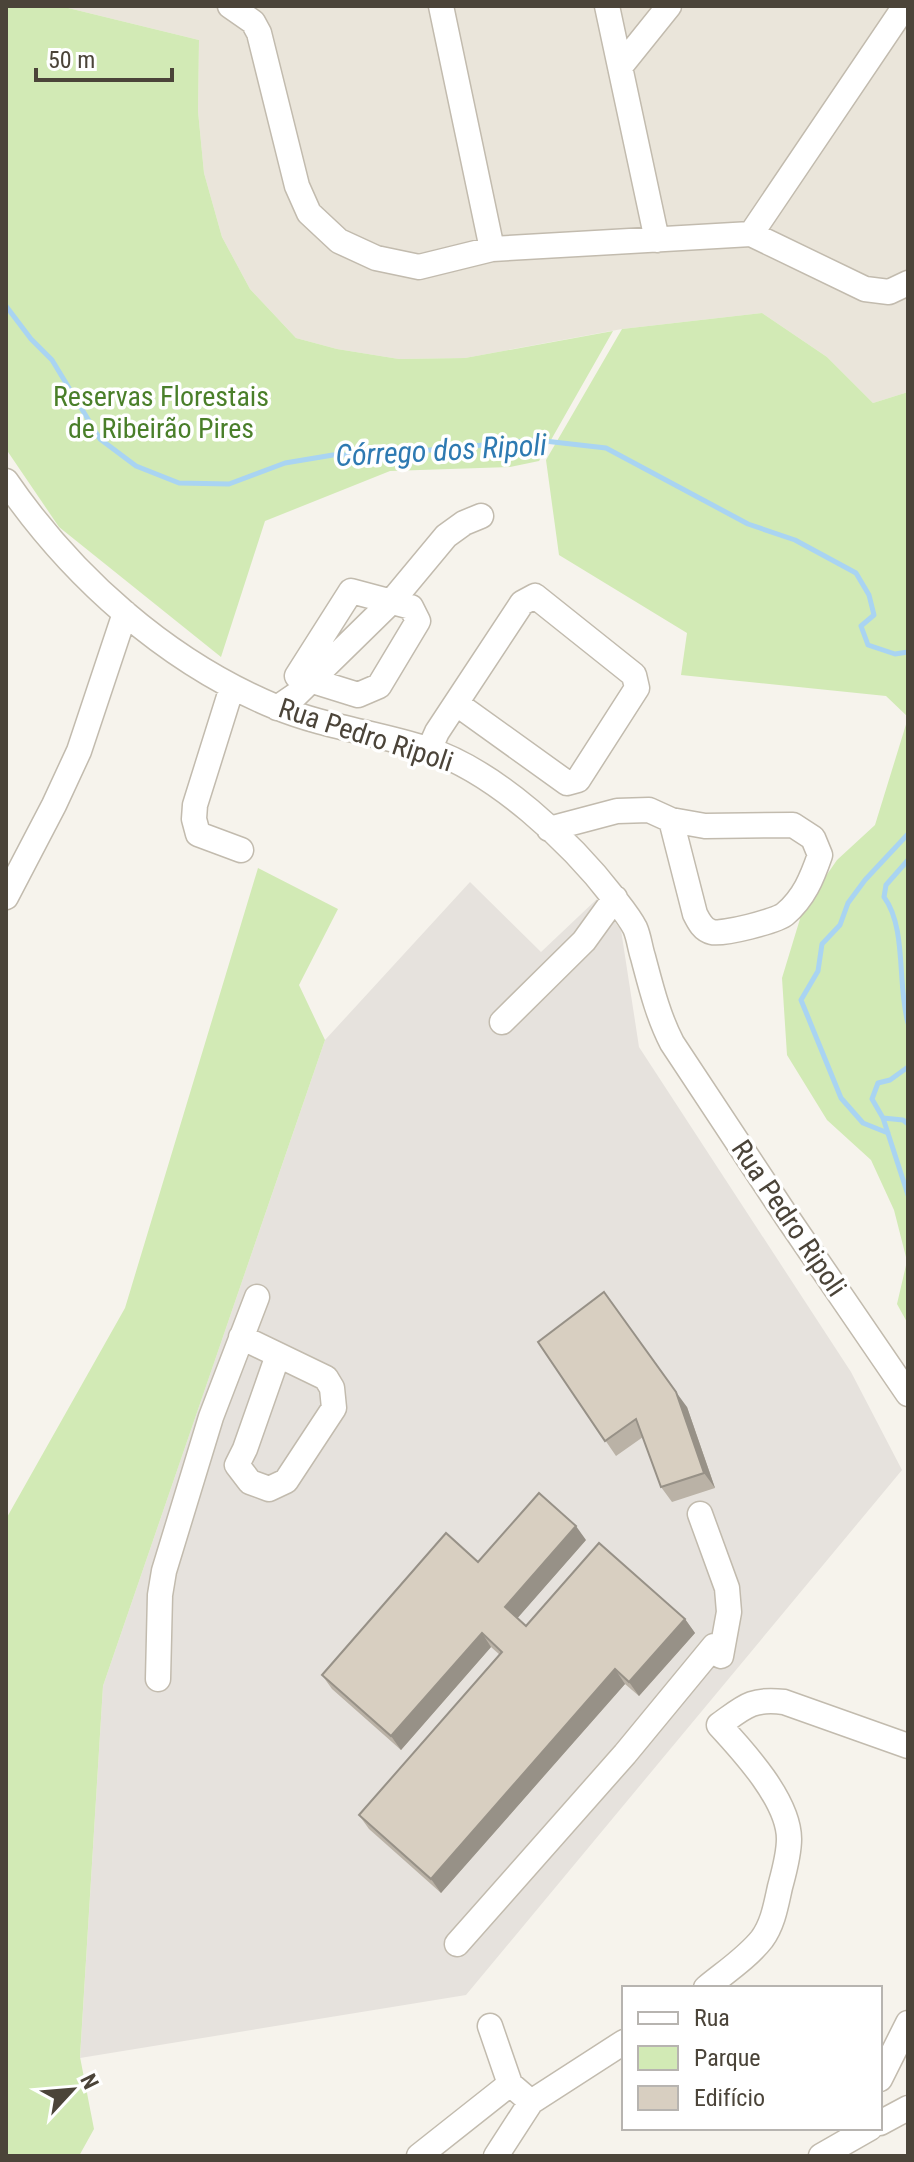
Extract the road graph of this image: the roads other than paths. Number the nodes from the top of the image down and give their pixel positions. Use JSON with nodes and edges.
{"nodes":[{"id":1,"x":230,"y":6,"type":"edge"},
{"id":2,"x":441,"y":6,"type":"edge"},
{"id":3,"x":607,"y":6,"type":"edge"},
{"id":4,"x":669,"y":6,"type":"edge"},
{"id":5,"x":905,"y":6,"type":"edge"},
{"id":6,"x":620,"y":67,"type":"junction"},
{"id":7,"x":751,"y":234,"type":"junction"},
{"id":8,"x":657,"y":240,"type":"junction"},
{"id":9,"x":492,"y":249,"type":"junction"},
{"id":10,"x":908,"y":283,"type":"edge"},
{"id":11,"x":6,"y":481,"type":"edge"},
{"id":12,"x":481,"y":516,"type":"dead end"},
{"id":13,"x":392,"y":601,"type":"junction"},
{"id":14,"x":125,"y":613,"type":"junction"},
{"id":15,"x":310,"y":681,"type":"junction"},
{"id":16,"x":232,"y":687,"type":"junction"},
{"id":17,"x":457,"y":704,"type":"junction"},
{"id":18,"x":277,"y":708,"type":"junction"},
{"id":19,"x":429,"y":750,"type":"junction"},
{"id":20,"x":671,"y":820,"type":"junction"},
{"id":21,"x":549,"y":829,"type":"junction"},
{"id":22,"x":241,"y":850,"type":"dead end"},
{"id":23,"x":6,"y":897,"type":"edge"},
{"id":24,"x":615,"y":898,"type":"junction"},
{"id":25,"x":502,"y":1022,"type":"dead end"},
{"id":26,"x":257,"y":1297,"type":"dead end"},
{"id":27,"x":241,"y":1337,"type":"junction"},
{"id":28,"x":278,"y":1355,"type":"junction"},
{"id":29,"x":908,"y":1394,"type":"edge"},
{"id":30,"x":700,"y":1514,"type":"dead end"},
{"id":31,"x":158,"y":1679,"type":"dead end"},
{"id":32,"x":908,"y":1746,"type":"edge"},
{"id":33,"x":457,"y":1944,"type":"dead end"},
{"id":34,"x":708,"y":1986,"type":"edge"},
{"id":35,"x":908,"y":2023,"type":"edge"},
{"id":36,"x":490,"y":2026,"type":"dead end"},
{"id":37,"x":622,"y":2043,"type":"edge"},
{"id":38,"x":882,"y":2075,"type":"edge"},
{"id":39,"x":510,"y":2084,"type":"junction"},
{"id":40,"x":531,"y":2102,"type":"junction"},
{"id":41,"x":908,"y":2108,"type":"edge"},
{"id":42,"x":882,"y":2122,"type":"edge"},
{"id":43,"x":859,"y":2131,"type":"edge"},
{"id":44,"x":419,"y":2156,"type":"edge"},
{"id":45,"x":496,"y":2156,"type":"edge"},
{"id":46,"x":821,"y":2156,"type":"edge"}],
"edges":[{"from":1,"to":9,"type":"street"},
{"from":2,"to":9,"type":"street"},
{"from":3,"to":6,"type":"street"},
{"from":4,"to":6,"type":"street"},
{"from":5,"to":7,"type":"street"},
{"from":6,"to":8,"type":"street"},
{"from":7,"to":8,"type":"street"},
{"from":7,"to":10,"type":"street"},
{"from":8,"to":9,"type":"street"},
{"from":11,"to":14,"type":"street","name":"Rua Pedro Ripoli"},
{"from":12,"to":13,"type":"street"},
{"from":13,"to":15,"type":"street"},
{"from":13,"to":15,"type":"street"},
{"from":13,"to":15,"type":"street"},
{"from":14,"to":16,"type":"street","name":"Rua Pedro Ripoli"},
{"from":14,"to":23,"type":"street"},
{"from":15,"to":18,"type":"street"},
{"from":16,"to":18,"type":"street","name":"Rua Pedro Ripoli"},
{"from":16,"to":22,"type":"street"},
{"from":17,"to":17,"type":"street"},
{"from":17,"to":19,"type":"street"},
{"from":18,"to":19,"type":"street","name":"Rua Pedro Ripoli"},
{"from":19,"to":21,"type":"street","name":"Rua Pedro Ripoli"},
{"from":20,"to":20,"type":"street"},
{"from":20,"to":21,"type":"street"},
{"from":21,"to":24,"type":"street","name":"Rua Pedro Ripoli"},
{"from":24,"to":25,"type":"street"},
{"from":24,"to":29,"type":"street","name":"Rua Pedro Ripoli"},
{"from":26,"to":27,"type":"street"},
{"from":27,"to":28,"type":"street"},
{"from":27,"to":31,"type":"street"},
{"from":28,"to":28,"type":"street"},
{"from":30,"to":33,"type":"street"},
{"from":32,"to":34,"type":"street"},
{"from":35,"to":38,"type":"street"},
{"from":36,"to":39,"type":"street"},
{"from":37,"to":40,"type":"street"},
{"from":39,"to":40,"type":"street"},
{"from":39,"to":44,"type":"street"},
{"from":40,"to":45,"type":"street"},
{"from":41,"to":42,"type":"street"},
{"from":43,"to":46,"type":"street"}]}
